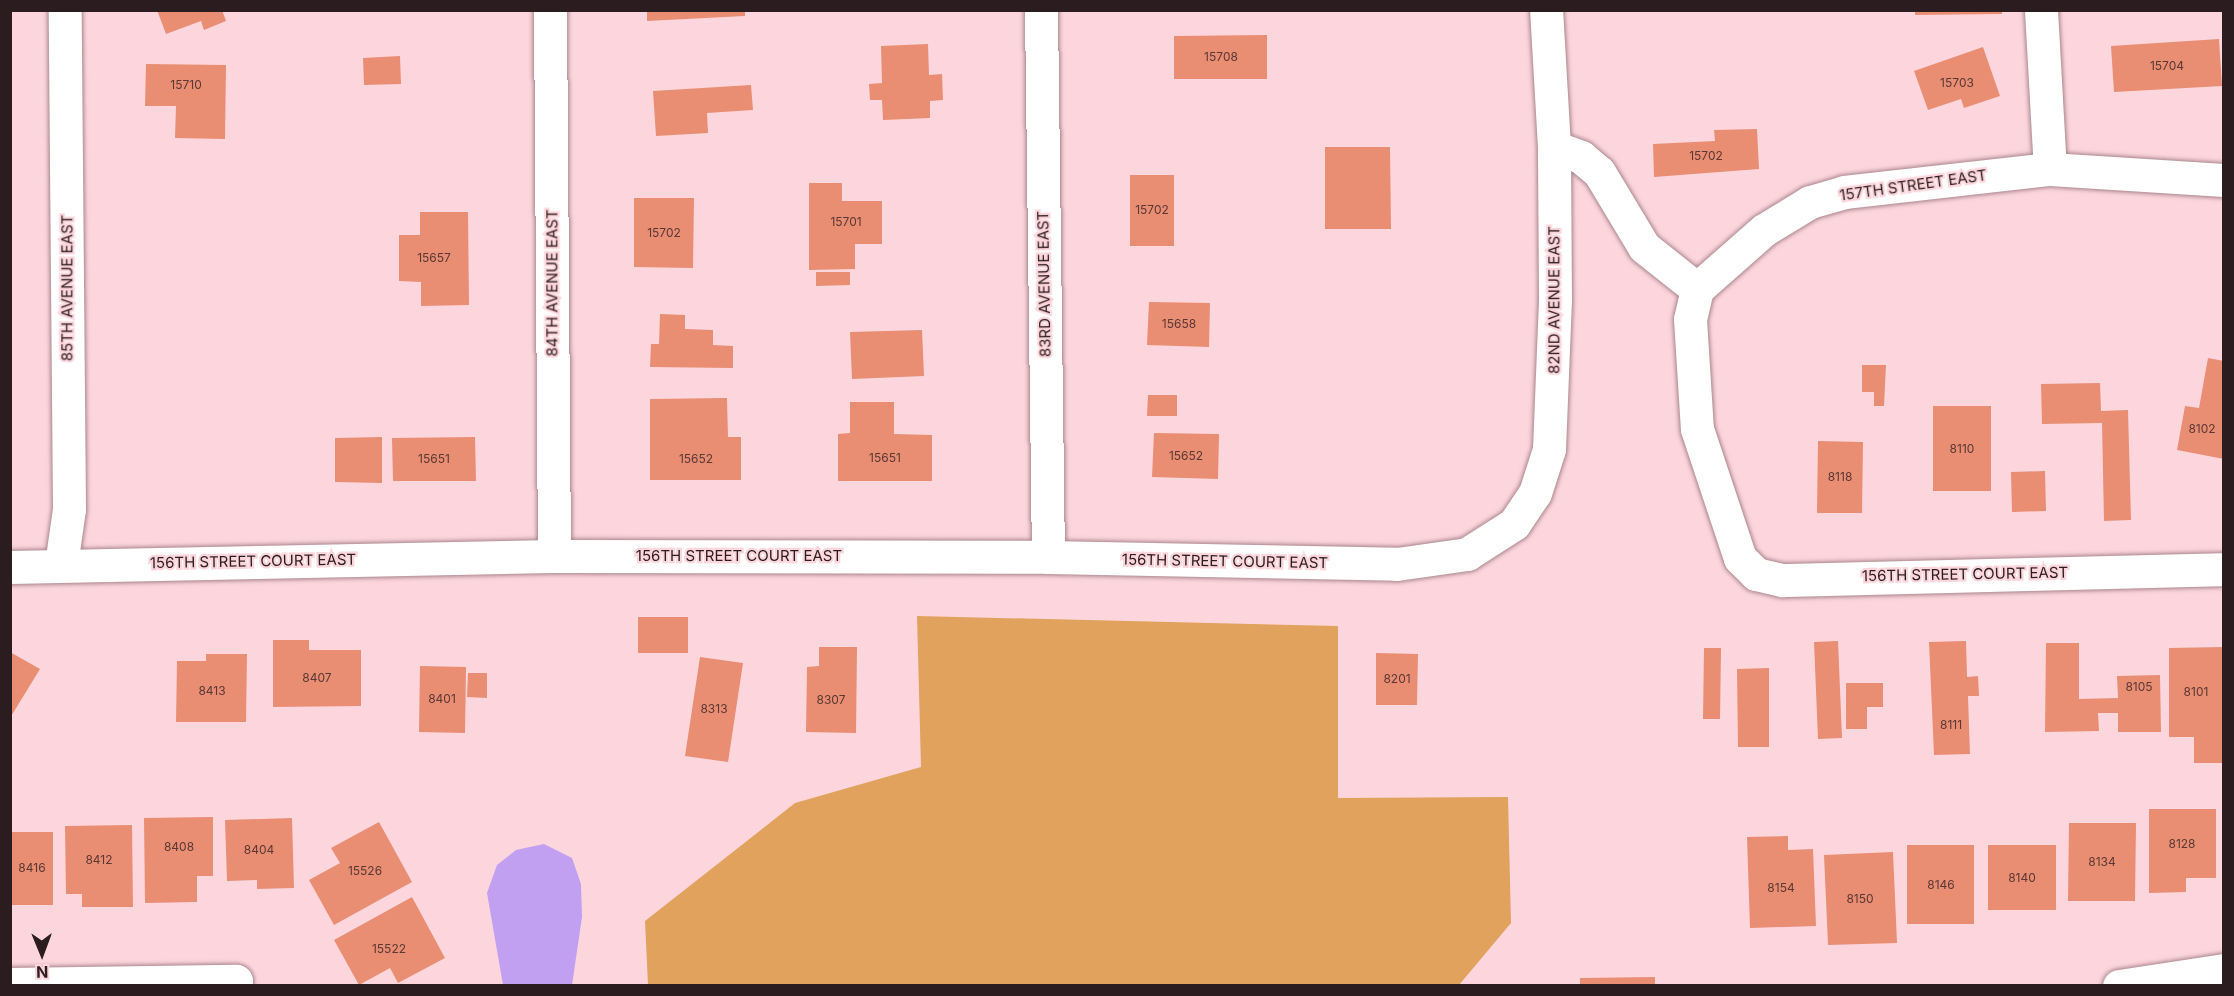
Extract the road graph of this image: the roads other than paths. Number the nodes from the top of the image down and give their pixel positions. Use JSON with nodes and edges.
{"nodes":[{"id":1,"x":65,"y":10,"type":"edge"},
{"id":2,"x":550,"y":10,"type":"edge"},
{"id":3,"x":1041,"y":10,"type":"edge"},
{"id":4,"x":1546,"y":10,"type":"edge"},
{"id":5,"x":2041,"y":10,"type":"edge"},
{"id":6,"x":1554,"y":147,"type":"junction"},
{"id":7,"x":2050,"y":169,"type":"junction"},
{"id":8,"x":2223,"y":180,"type":"edge"},
{"id":9,"x":1697,"y":289,"type":"junction"},
{"id":10,"x":1467,"y":554,"type":"joint"},
{"id":11,"x":554,"y":556,"type":"junction"},
{"id":12,"x":1048,"y":557,"type":"junction"},
{"id":13,"x":61,"y":565,"type":"junction"},
{"id":14,"x":10,"y":567,"type":"edge"},
{"id":15,"x":2223,"y":570,"type":"edge"},
{"id":16,"x":2223,"y":970,"type":"edge"},
{"id":17,"x":236,"y":983,"type":"edge"},
{"id":18,"x":10,"y":984,"type":"edge"},
{"id":19,"x":2119,"y":986,"type":"edge"}],
"edges":[{"from":1,"to":13,"type":"street","name":"85TH AVENUE EAST"},
{"from":2,"to":11,"type":"street","name":"84TH AVENUE EAST"},
{"from":3,"to":12,"type":"street","name":"83RD AVENUE EAST"},
{"from":4,"to":6,"type":"street","name":"82ND AVENUE EAST"},
{"from":5,"to":7,"type":"street"},
{"from":6,"to":9,"type":"street"},
{"from":6,"to":10,"type":"street","name":"82ND AVENUE EAST"},
{"from":7,"to":8,"type":"street","name":"157TH STREET EAST"},
{"from":7,"to":9,"type":"street","name":"157TH STREET EAST"},
{"from":9,"to":15,"type":"street","name":"156TH STREET COURT EAST"},
{"from":10,"to":12,"type":"street","name":"156TH STREET COURT EAST"},
{"from":11,"to":12,"type":"street","name":"156TH STREET COURT EAST"},
{"from":11,"to":13,"type":"street","name":"156TH STREET COURT EAST"},
{"from":13,"to":14,"type":"street","name":"156TH STREET COURT EAST"},
{"from":16,"to":19,"type":"street"},
{"from":17,"to":18,"type":"street"}]}
